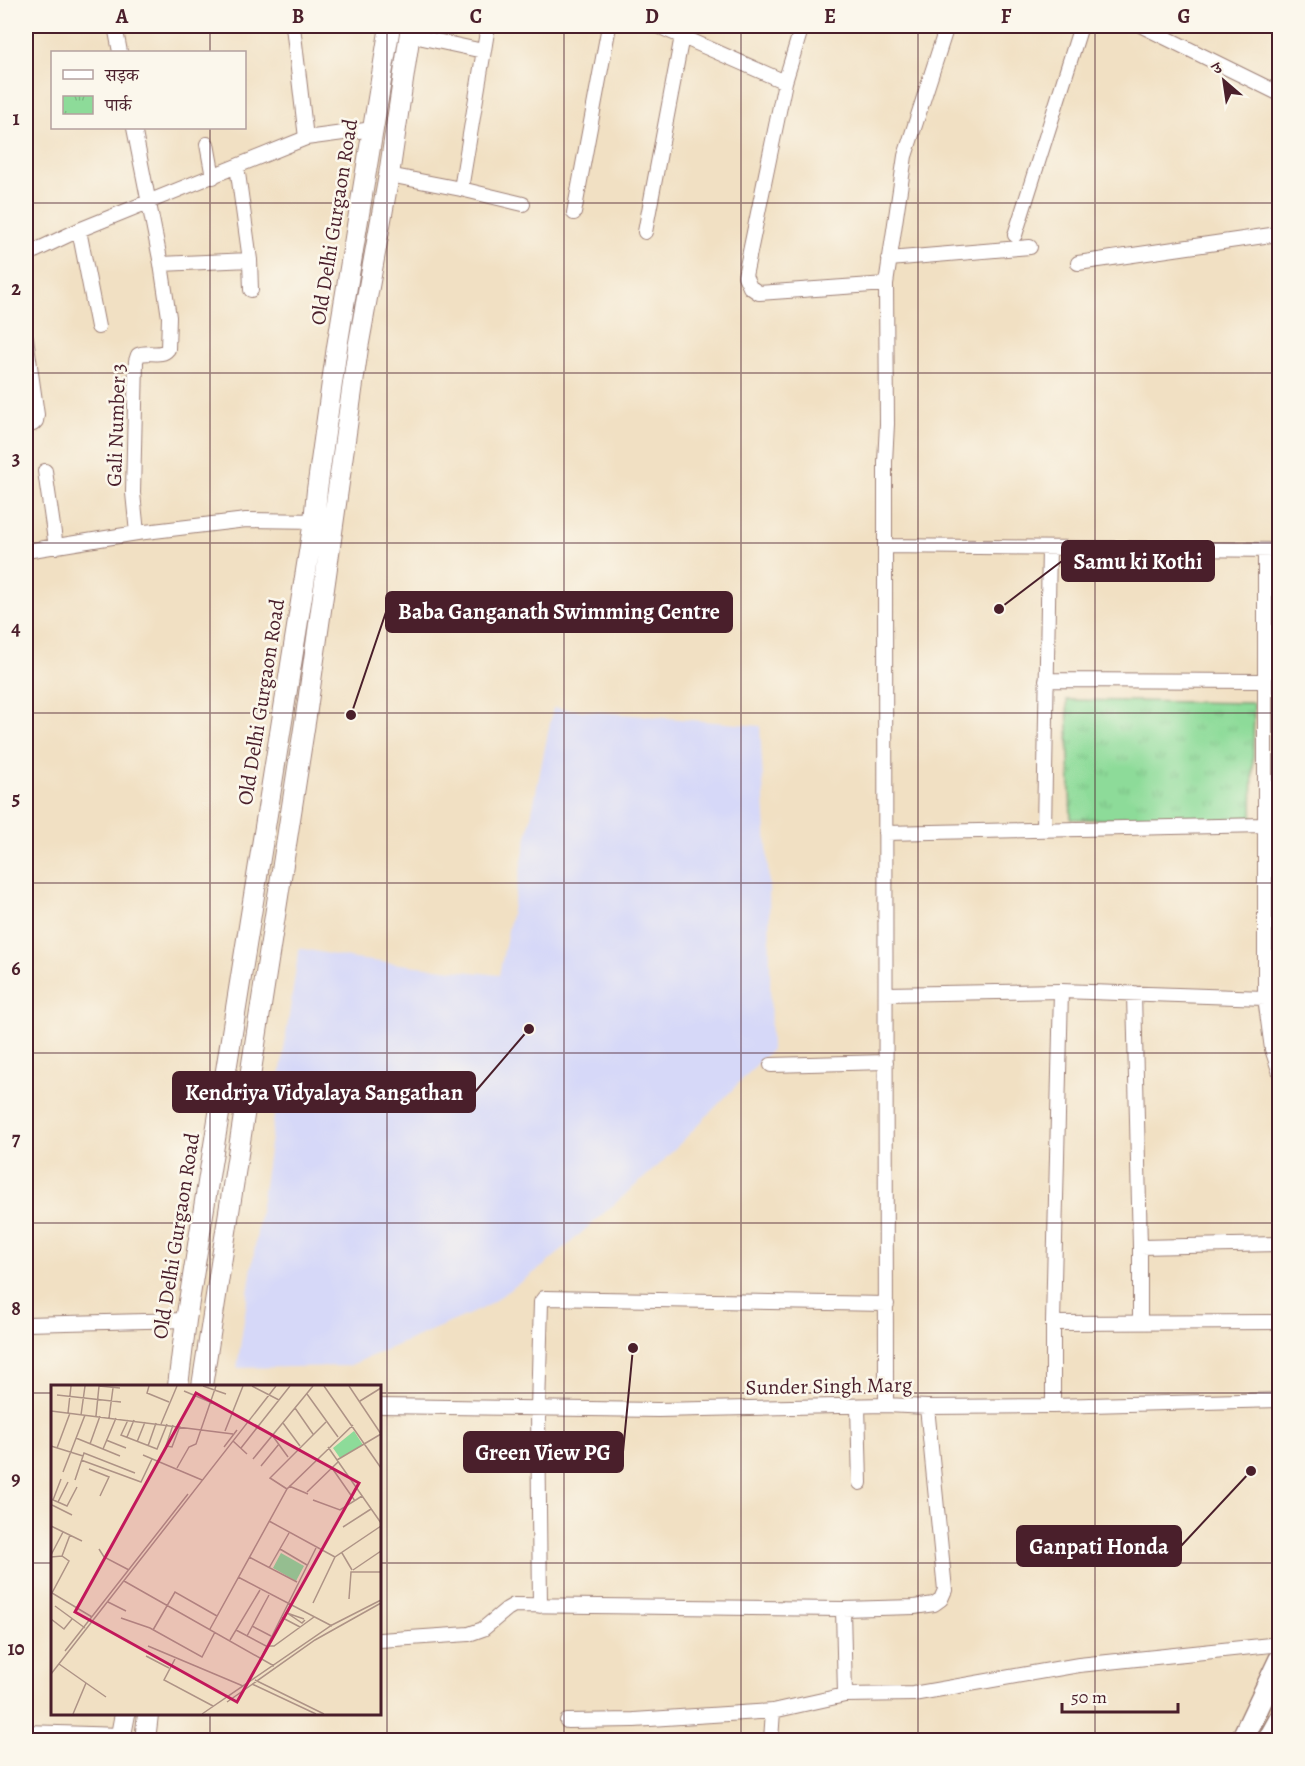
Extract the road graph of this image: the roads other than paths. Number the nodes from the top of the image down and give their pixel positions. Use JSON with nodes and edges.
{"nodes":[{"id":1,"x":115,"y":26,"type":"edge"},
{"id":2,"x":293,"y":26,"type":"edge"},
{"id":3,"x":390,"y":26,"type":"edge"},
{"id":4,"x":488,"y":26,"type":"edge"},
{"id":5,"x":609,"y":26,"type":"edge"},
{"id":6,"x":658,"y":26,"type":"edge"},
{"id":7,"x":802,"y":26,"type":"edge"},
{"id":8,"x":947,"y":26,"type":"edge"},
{"id":9,"x":1081,"y":26,"type":"edge"},
{"id":10,"x":1142,"y":26,"type":"edge"},
{"id":11,"x":410,"y":30,"type":"edge"},
{"id":12,"x":682,"y":36,"type":"junction"},
{"id":13,"x":120,"y":51,"type":"edge"},
{"id":14,"x":483,"y":51,"type":"junction"},
{"id":15,"x":785,"y":82,"type":"junction"},
{"id":16,"x":1280,"y":94,"type":"edge"},
{"id":17,"x":134,"y":129,"type":"edge"},
{"id":18,"x":373,"y":129,"type":"junction"},
{"id":19,"x":306,"y":138,"type":"junction"},
{"id":20,"x":207,"y":144,"type":"dead end"},
{"id":21,"x":237,"y":166,"type":"junction"},
{"id":22,"x":389,"y":175,"type":"junction"},
{"id":23,"x":213,"y":177,"type":"junction"},
{"id":24,"x":460,"y":189,"type":"junction"},
{"id":25,"x":148,"y":203,"type":"junction"},
{"id":26,"x":523,"y":204,"type":"dead end"},
{"id":27,"x":574,"y":213,"type":"dead end"},
{"id":28,"x":79,"y":230,"type":"junction"},
{"id":29,"x":645,"y":232,"type":"dead end"},
{"id":30,"x":1280,"y":232,"type":"edge"},
{"id":31,"x":1015,"y":235,"type":"dead end"},
{"id":32,"x":1030,"y":247,"type":"dead end"},
{"id":33,"x":26,"y":255,"type":"edge"},
{"id":34,"x":250,"y":260,"type":"junction"},
{"id":35,"x":889,"y":260,"type":"junction"},
{"id":36,"x":1078,"y":263,"type":"dead end"},
{"id":37,"x":161,"y":264,"type":"junction"},
{"id":38,"x":886,"y":284,"type":"junction"},
{"id":39,"x":251,"y":290,"type":"dead end"},
{"id":40,"x":343,"y":315,"type":"junction"},
{"id":41,"x":363,"y":319,"type":"junction"},
{"id":42,"x":98,"y":327,"type":"dead end"},
{"id":43,"x":26,"y":338,"type":"edge"},
{"id":44,"x":26,"y":426,"type":"edge"},
{"id":45,"x":45,"y":471,"type":"dead end"},
{"id":46,"x":324,"y":520,"type":"junction"},
{"id":47,"x":137,"y":533,"type":"junction"},
{"id":48,"x":885,"y":546,"type":"junction"},
{"id":49,"x":56,"y":547,"type":"junction"},
{"id":50,"x":1049,"y":548,"type":"junction"},
{"id":51,"x":1265,"y":550,"type":"junction"},
{"id":52,"x":1280,"y":550,"type":"edge"},
{"id":53,"x":26,"y":551,"type":"edge"},
{"id":54,"x":1046,"y":680,"type":"junction"},
{"id":55,"x":1264,"y":681,"type":"junction"},
{"id":56,"x":1265,"y":825,"type":"junction"},
{"id":57,"x":1044,"y":830,"type":"junction"},
{"id":58,"x":885,"y":833,"type":"junction"},
{"id":59,"x":256,"y":886,"type":"junction"},
{"id":60,"x":278,"y":889,"type":"junction"},
{"id":61,"x":1062,"y":991,"type":"junction"},
{"id":62,"x":886,"y":993,"type":"junction"},
{"id":63,"x":1134,"y":993,"type":"junction"},
{"id":64,"x":1272,"y":997,"type":"edge"},
{"id":65,"x":1276,"y":1049,"type":"edge"},
{"id":66,"x":886,"y":1062,"type":"junction"},
{"id":67,"x":771,"y":1065,"type":"dead end"},
{"id":68,"x":1280,"y":1073,"type":"edge"},
{"id":69,"x":1280,"y":1244,"type":"edge"},
{"id":70,"x":1140,"y":1247,"type":"junction"},
{"id":71,"x":887,"y":1304,"type":"junction"},
{"id":72,"x":186,"y":1320,"type":"junction"},
{"id":73,"x":1140,"y":1322,"type":"junction"},
{"id":74,"x":1280,"y":1322,"type":"edge"},
{"id":75,"x":1053,"y":1323,"type":"junction"},
{"id":76,"x":26,"y":1324,"type":"edge"},
{"id":77,"x":178,"y":1385,"type":"edge"},
{"id":78,"x":202,"y":1385,"type":"edge"},
{"id":79,"x":1280,"y":1400,"type":"edge"},
{"id":80,"x":886,"y":1405,"type":"junction"},
{"id":81,"x":381,"y":1406,"type":"edge"},
{"id":82,"x":858,"y":1406,"type":"junction"},
{"id":83,"x":927,"y":1407,"type":"junction"},
{"id":84,"x":1053,"y":1407,"type":"junction"},
{"id":85,"x":538,"y":1408,"type":"junction"},
{"id":86,"x":860,"y":1483,"type":"dead end"},
{"id":87,"x":540,"y":1606,"type":"junction"},
{"id":88,"x":843,"y":1609,"type":"junction"},
{"id":89,"x":381,"y":1640,"type":"edge"},
{"id":90,"x":1280,"y":1644,"type":"edge"},
{"id":91,"x":1280,"y":1660,"type":"edge"},
{"id":92,"x":845,"y":1695,"type":"junction"},
{"id":93,"x":773,"y":1711,"type":"junction"},
{"id":94,"x":125,"y":1715,"type":"edge"},
{"id":95,"x":148,"y":1715,"type":"edge"},
{"id":96,"x":1280,"y":1720,"type":"edge"},
{"id":97,"x":567,"y":1721,"type":"dead end"},
{"id":98,"x":26,"y":1732,"type":"edge"},
{"id":99,"x":121,"y":1738,"type":"edge"},
{"id":100,"x":145,"y":1740,"type":"edge"},
{"id":101,"x":771,"y":1740,"type":"edge"},
{"id":102,"x":1242,"y":1740,"type":"edge"},
{"id":103,"x":1269,"y":1740,"type":"edge"}],
"edges":[{"from":1,"to":13,"type":"street"},
{"from":2,"to":19,"type":"street"},
{"from":3,"to":18,"type":"main road","name":"Old Delhi Gurgaon Road"},
{"from":4,"to":14,"type":"street"},
{"from":5,"to":27,"type":"street"},
{"from":6,"to":12,"type":"street"},
{"from":7,"to":15,"type":"street"},
{"from":8,"to":35,"type":"street"},
{"from":9,"to":31,"type":"street"},
{"from":10,"to":16,"type":"street"},
{"from":11,"to":14,"type":"street"},
{"from":11,"to":22,"type":"main road","name":"Old Delhi Gurgaon Road"},
{"from":12,"to":15,"type":"street"},
{"from":12,"to":29,"type":"street"},
{"from":14,"to":24,"type":"street"},
{"from":15,"to":38,"type":"street"},
{"from":17,"to":25,"type":"street","name":"Gali Number 3"},
{"from":18,"to":19,"type":"street"},
{"from":18,"to":40,"type":"main road","name":"Old Delhi Gurgaon Road"},
{"from":19,"to":21,"type":"street"},
{"from":20,"to":23,"type":"street"},
{"from":21,"to":23,"type":"street"},
{"from":21,"to":34,"type":"street"},
{"from":22,"to":24,"type":"street"},
{"from":22,"to":41,"type":"main road","name":"Old Delhi Gurgaon Road"},
{"from":23,"to":25,"type":"street"},
{"from":24,"to":26,"type":"street"},
{"from":25,"to":28,"type":"street"},
{"from":25,"to":37,"type":"street","name":"Gali Number 3"},
{"from":28,"to":33,"type":"street"},
{"from":28,"to":42,"type":"street"},
{"from":30,"to":36,"type":"street"},
{"from":32,"to":35,"type":"street"},
{"from":34,"to":37,"type":"street"},
{"from":34,"to":39,"type":"street"},
{"from":35,"to":38,"type":"street"},
{"from":37,"to":47,"type":"street","name":"Gali Number 3"},
{"from":38,"to":48,"type":"street"},
{"from":40,"to":41,"type":"street"},
{"from":40,"to":46,"type":"main road","name":"Old Delhi Gurgaon Road"},
{"from":41,"to":46,"type":"main road","name":"Old Delhi Gurgaon Road"},
{"from":43,"to":44,"type":"street"},
{"from":45,"to":49,"type":"street"},
{"from":46,"to":47,"type":"street"},
{"from":46,"to":59,"type":"main road","name":"Old Delhi Gurgaon Road"},
{"from":46,"to":60,"type":"main road","name":"Old Delhi Gurgaon Road"},
{"from":47,"to":49,"type":"street"},
{"from":48,"to":50,"type":"street"},
{"from":48,"to":58,"type":"street"},
{"from":49,"to":53,"type":"street"},
{"from":50,"to":51,"type":"street"},
{"from":50,"to":54,"type":"street"},
{"from":51,"to":52,"type":"street"},
{"from":51,"to":55,"type":"street"},
{"from":54,"to":55,"type":"street"},
{"from":54,"to":57,"type":"street"},
{"from":55,"to":56,"type":"street"},
{"from":56,"to":57,"type":"street"},
{"from":56,"to":64,"type":"street"},
{"from":57,"to":58,"type":"street"},
{"from":58,"to":62,"type":"street"},
{"from":59,"to":60,"type":"street"},
{"from":59,"to":72,"type":"main road","name":"Old Delhi Gurgaon Road"},
{"from":60,"to":78,"type":"main road","name":"Old Delhi Gurgaon Road"},
{"from":61,"to":62,"type":"street"},
{"from":61,"to":63,"type":"street"},
{"from":61,"to":75,"type":"street"},
{"from":62,"to":66,"type":"street"},
{"from":63,"to":64,"type":"street"},
{"from":63,"to":70,"type":"street"},
{"from":64,"to":65,"type":"street"},
{"from":65,"to":68,"type":"street"},
{"from":66,"to":67,"type":"street"},
{"from":66,"to":71,"type":"street"},
{"from":69,"to":70,"type":"street"},
{"from":70,"to":73,"type":"street"},
{"from":71,"to":80,"type":"street"},
{"from":71,"to":85,"type":"street"},
{"from":72,"to":76,"type":"street"},
{"from":72,"to":77,"type":"main road","name":"Old Delhi Gurgaon Road"},
{"from":73,"to":74,"type":"street"},
{"from":73,"to":75,"type":"street"},
{"from":75,"to":84,"type":"street"},
{"from":79,"to":84,"type":"street","name":"Sunder Singh Marg"},
{"from":80,"to":82,"type":"street","name":"Sunder Singh Marg"},
{"from":80,"to":83,"type":"street","name":"Sunder Singh Marg"},
{"from":81,"to":85,"type":"street","name":"Sunder Singh Marg"},
{"from":82,"to":85,"type":"street","name":"Sunder Singh Marg"},
{"from":82,"to":86,"type":"street"},
{"from":83,"to":84,"type":"street","name":"Sunder Singh Marg"},
{"from":83,"to":88,"type":"street"},
{"from":85,"to":87,"type":"street"},
{"from":87,"to":88,"type":"street"},
{"from":87,"to":89,"type":"street"},
{"from":88,"to":92,"type":"street"},
{"from":90,"to":92,"type":"street"},
{"from":91,"to":102,"type":"main road"},
{"from":92,"to":93,"type":"street"},
{"from":93,"to":97,"type":"street"},
{"from":93,"to":101,"type":"street"},
{"from":94,"to":99,"type":"main road"},
{"from":95,"to":100,"type":"main road"},
{"from":96,"to":103,"type":"main road"},
{"from":98,"to":99,"type":"street"}]}
